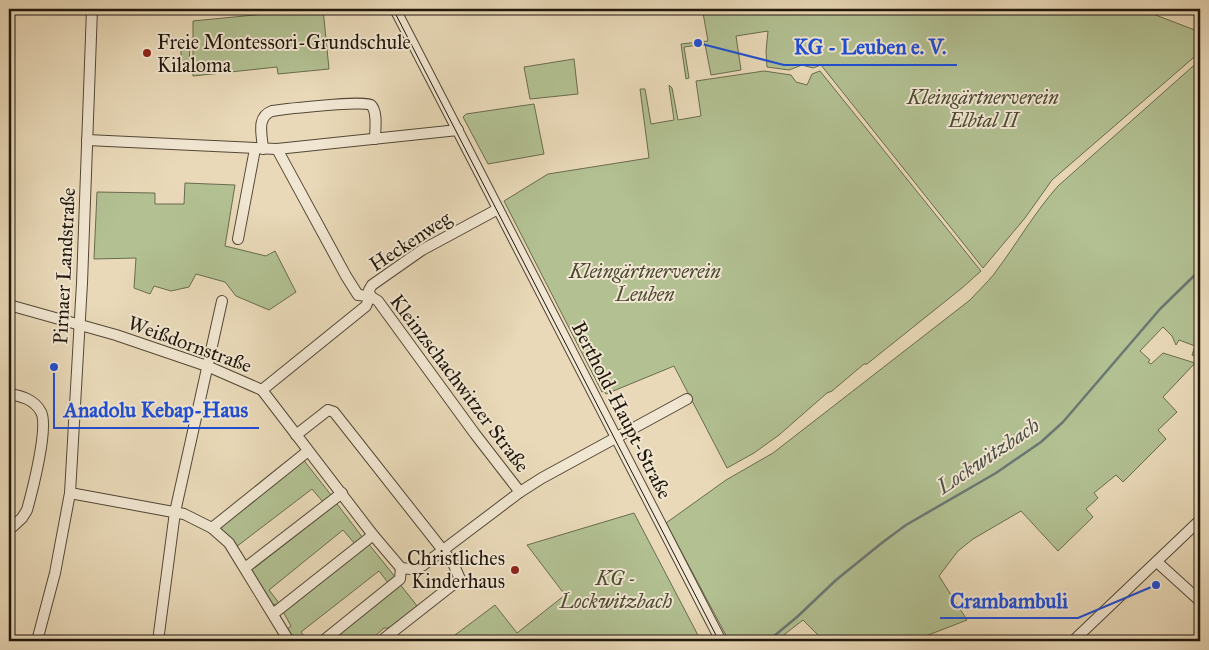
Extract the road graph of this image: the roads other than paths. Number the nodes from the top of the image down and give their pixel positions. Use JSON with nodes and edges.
{"nodes":[{"id":1,"x":92,"y":9,"type":"edge"},
{"id":2,"x":395,"y":9,"type":"edge"},
{"id":3,"x":458,"y":130,"type":"junction"},
{"id":4,"x":375,"y":139,"type":"junction"},
{"id":5,"x":87,"y":140,"type":"junction"},
{"id":6,"x":259,"y":149,"type":"junction"},
{"id":7,"x":277,"y":149,"type":"junction"},
{"id":8,"x":498,"y":209,"type":"junction"},
{"id":9,"x":238,"y":239,"type":"dead end"},
{"id":10,"x":370,"y":296,"type":"junction"},
{"id":11,"x":222,"y":301,"type":"dead end"},
{"id":12,"x":9,"y":305,"type":"edge"},
{"id":13,"x":79,"y":324,"type":"junction"},
{"id":14,"x":207,"y":366,"type":"junction"},
{"id":15,"x":262,"y":390,"type":"junction"},
{"id":16,"x":9,"y":394,"type":"edge"},
{"id":17,"x":687,"y":399,"type":"dead end"},
{"id":18,"x":296,"y":435,"type":"junction"},
{"id":19,"x":616,"y":436,"type":"junction"},
{"id":20,"x":308,"y":451,"type":"junction"},
{"id":21,"x":520,"y":492,"type":"junction"},
{"id":22,"x":70,"y":493,"type":"junction"},
{"id":23,"x":342,"y":493,"type":"junction"},
{"id":24,"x":175,"y":512,"type":"junction"},
{"id":25,"x":1200,"y":520,"type":"edge"},
{"id":26,"x":212,"y":528,"type":"junction"},
{"id":27,"x":9,"y":530,"type":"edge"},
{"id":28,"x":373,"y":535,"type":"junction"},
{"id":29,"x":443,"y":551,"type":"junction"},
{"id":30,"x":1157,"y":562,"type":"junction"},
{"id":31,"x":245,"y":568,"type":"junction"},
{"id":32,"x":402,"y":568,"type":"junction"},
{"id":33,"x":1200,"y":601,"type":"edge"},
{"id":34,"x":273,"y":614,"type":"junction"},
{"id":35,"x":37,"y":641,"type":"edge"},
{"id":36,"x":158,"y":641,"type":"edge"},
{"id":37,"x":289,"y":641,"type":"edge"},
{"id":38,"x":323,"y":641,"type":"edge"},
{"id":39,"x":381,"y":641,"type":"edge"},
{"id":40,"x":721,"y":641,"type":"edge"},
{"id":41,"x":1073,"y":641,"type":"edge"}],
"edges":[{"from":1,"to":5,"type":"street","name":"Pirnaer Landstraße"},
{"from":2,"to":3,"type":"street","name":"Berthold-Haupt-Straße"},
{"from":3,"to":4,"type":"street"},
{"from":3,"to":8,"type":"street","name":"Berthold-Haupt-Straße"},
{"from":4,"to":6,"type":"street"},
{"from":4,"to":7,"type":"street"},
{"from":5,"to":6,"type":"street"},
{"from":5,"to":13,"type":"street","name":"Pirnaer Landstraße"},
{"from":6,"to":7,"type":"street"},
{"from":6,"to":9,"type":"street"},
{"from":7,"to":10,"type":"street","name":"Kleinzschachwitzer Straße"},
{"from":8,"to":10,"type":"street","name":"Heckenweg"},
{"from":8,"to":19,"type":"street","name":"Berthold-Haupt-Straße"},
{"from":10,"to":15,"type":"street","name":"Heckenweg"},
{"from":10,"to":21,"type":"street","name":"Kleinzschachwitzer Straße"},
{"from":11,"to":14,"type":"street"},
{"from":12,"to":13,"type":"street","name":"Weißdornstraße"},
{"from":13,"to":14,"type":"street","name":"Weißdornstraße"},
{"from":13,"to":22,"type":"street","name":"Pirnaer Landstraße"},
{"from":14,"to":15,"type":"street","name":"Weißdornstraße"},
{"from":14,"to":24,"type":"street"},
{"from":15,"to":18,"type":"street","name":"Weißdornstraße"},
{"from":16,"to":27,"type":"street"},
{"from":17,"to":19,"type":"street"},
{"from":18,"to":20,"type":"street","name":"Weißdornstraße"},
{"from":18,"to":29,"type":"street"},
{"from":19,"to":21,"type":"street"},
{"from":19,"to":40,"type":"street","name":"Berthold-Haupt-Straße"},
{"from":20,"to":23,"type":"street","name":"Weißdornstraße"},
{"from":20,"to":26,"type":"street"},
{"from":21,"to":29,"type":"street"},
{"from":22,"to":24,"type":"street"},
{"from":22,"to":35,"type":"street","name":"Pirnaer Landstraße"},
{"from":23,"to":28,"type":"street","name":"Weißdornstraße"},
{"from":23,"to":31,"type":"street"},
{"from":24,"to":26,"type":"street"},
{"from":24,"to":36,"type":"street"},
{"from":25,"to":30,"type":"street"},
{"from":26,"to":31,"type":"street"},
{"from":28,"to":32,"type":"street","name":"Weißdornstraße"},
{"from":28,"to":34,"type":"street"},
{"from":29,"to":32,"type":"street"},
{"from":29,"to":39,"type":"street"},
{"from":30,"to":33,"type":"street"},
{"from":30,"to":41,"type":"street"},
{"from":31,"to":34,"type":"street"},
{"from":32,"to":38,"type":"street"},
{"from":34,"to":37,"type":"street"}]}
